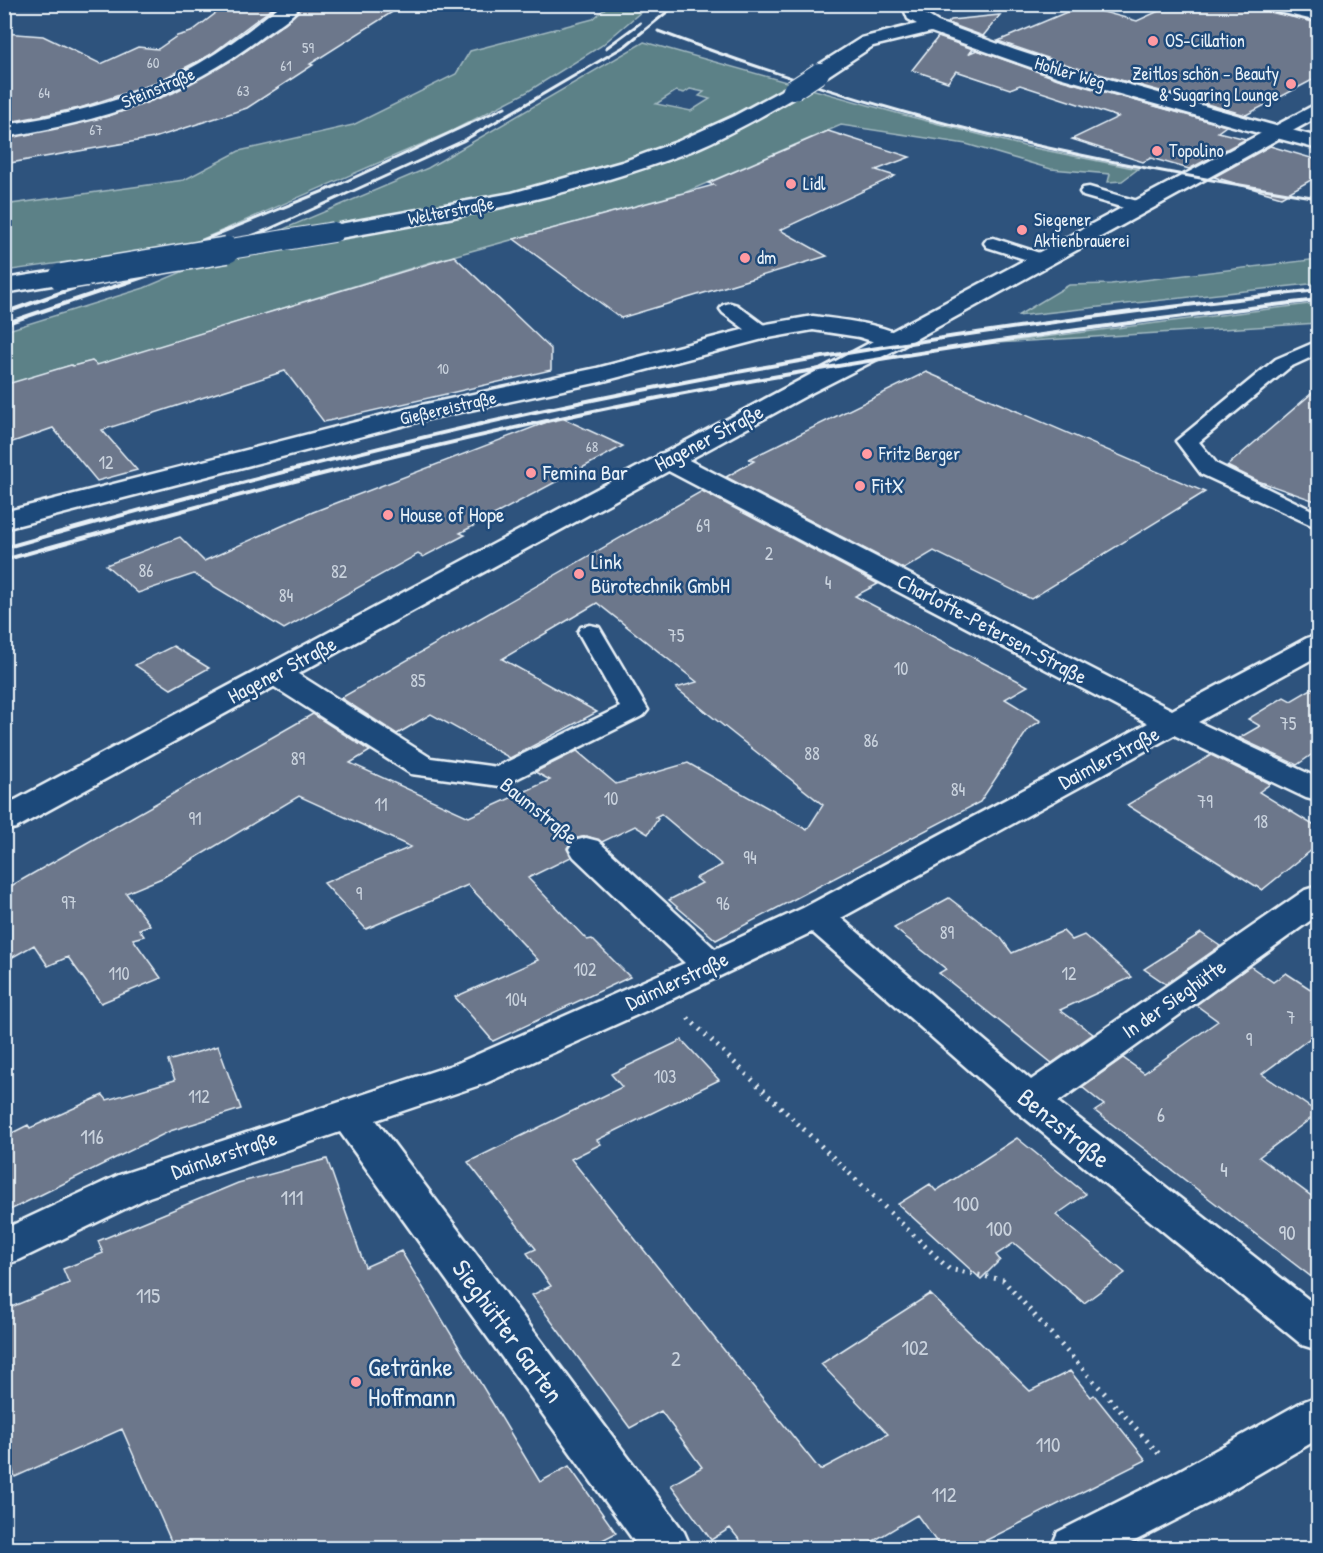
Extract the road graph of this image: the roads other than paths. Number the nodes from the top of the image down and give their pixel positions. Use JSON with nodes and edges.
{"nodes":[{"id":1,"x":294,"y":4,"type":"edge"},
{"id":2,"x":1268,"y":4,"type":"edge"},
{"id":3,"x":912,"y":10,"type":"edge"},
{"id":4,"x":1318,"y":16,"type":"edge"},
{"id":5,"x":932,"y":26,"type":"junction"},
{"id":6,"x":867,"y":42,"type":"junction"},
{"id":7,"x":1318,"y":110,"type":"edge"},
{"id":8,"x":4,"y":131,"type":"edge"},
{"id":9,"x":1276,"y":132,"type":"junction"},
{"id":10,"x":1318,"y":143,"type":"edge"},
{"id":11,"x":1089,"y":192,"type":"dead end"},
{"id":12,"x":1138,"y":207,"type":"junction"},
{"id":13,"x":993,"y":243,"type":"dead end"},
{"id":14,"x":1043,"y":260,"type":"junction"},
{"id":15,"x":4,"y":286,"type":"edge"},
{"id":16,"x":730,"y":309,"type":"dead end"},
{"id":17,"x":760,"y":332,"type":"junction"},
{"id":18,"x":894,"y":341,"type":"junction"},
{"id":19,"x":1318,"y":347,"type":"edge"},
{"id":20,"x":668,"y":460,"type":"junction"},
{"id":21,"x":4,"y":521,"type":"edge"},
{"id":22,"x":1318,"y":521,"type":"edge"},
{"id":23,"x":590,"y":632,"type":"dead end"},
{"id":24,"x":1318,"y":644,"type":"edge"},
{"id":25,"x":276,"y":674,"type":"junction"},
{"id":26,"x":1173,"y":724,"type":"junction"},
{"id":27,"x":500,"y":776,"type":"joint"},
{"id":28,"x":1318,"y":791,"type":"edge"},
{"id":29,"x":4,"y":820,"type":"edge"},
{"id":30,"x":586,"y":849,"type":"road end"},
{"id":31,"x":1318,"y":898,"type":"edge"},
{"id":32,"x":816,"y":916,"type":"junction"},
{"id":33,"x":711,"y":966,"type":"junction"},
{"id":34,"x":1030,"y":1101,"type":"junction"},
{"id":35,"x":348,"y":1113,"type":"junction"},
{"id":36,"x":4,"y":1248,"type":"edge"},
{"id":37,"x":1318,"y":1332,"type":"edge"},
{"id":38,"x":1318,"y":1416,"type":"edge"},
{"id":39,"x":667,"y":1548,"type":"edge"},
{"id":40,"x":1075,"y":1548,"type":"edge"}],
"edges":[{"from":1,"to":8,"type":"street","name":"Steinstraße"},
{"from":2,"to":4,"type":"street"},
{"from":3,"to":5,"type":"street","name":"Hohler Weg"},
{"from":3,"to":6,"type":"street","name":"Welterstraße"},
{"from":5,"to":6,"type":"street","name":"Welterstraße"},
{"from":5,"to":9,"type":"street","name":"Hohler Weg"},
{"from":6,"to":15,"type":"street","name":"Welterstraße","bridge":true},
{"from":7,"to":9,"type":"street","name":"Hagener Straße"},
{"from":9,"to":10,"type":"street","name":"Hohler Weg"},
{"from":9,"to":12,"type":"street","name":"Hagener Straße"},
{"from":11,"to":12,"type":"lane"},
{"from":12,"to":14,"type":"street","name":"Hagener Straße"},
{"from":13,"to":14,"type":"lane"},
{"from":14,"to":18,"type":"street","name":"Hagener Straße"},
{"from":16,"to":17,"type":"lane"},
{"from":17,"to":18,"type":"street","name":"Gießereistraße"},
{"from":17,"to":21,"type":"street","name":"Gießereistraße"},
{"from":18,"to":20,"type":"street","name":"Hagener Straße"},
{"from":19,"to":22,"type":"lane"},
{"from":20,"to":25,"type":"street","name":"Hagener Straße"},
{"from":20,"to":26,"type":"street","name":"Charlotte-Petersen-Straße"},
{"from":23,"to":27,"type":"lane"},
{"from":24,"to":26,"type":"street","name":"Daimlerstraße"},
{"from":25,"to":27,"type":"street","name":"Baumstraße"},
{"from":25,"to":29,"type":"street","name":"Hagener Straße"},
{"from":26,"to":28,"type":"street","name":"Charlotte-Petersen-Straße"},
{"from":26,"to":32,"type":"street","name":"Daimlerstraße"},
{"from":30,"to":33,"type":"street","name":"Baumstraße"},
{"from":31,"to":34,"type":"street","name":"In der Sieghütte"},
{"from":32,"to":33,"type":"street","name":"Daimlerstraße"},
{"from":32,"to":34,"type":"street","name":"Benzstraße"},
{"from":33,"to":35,"type":"street","name":"Daimlerstraße"},
{"from":34,"to":37,"type":"street","name":"Benzstraße"},
{"from":35,"to":36,"type":"street","name":"Daimlerstraße"},
{"from":35,"to":39,"type":"street","name":"Sieghütter Garten"},
{"from":38,"to":40,"type":"street"}]}
